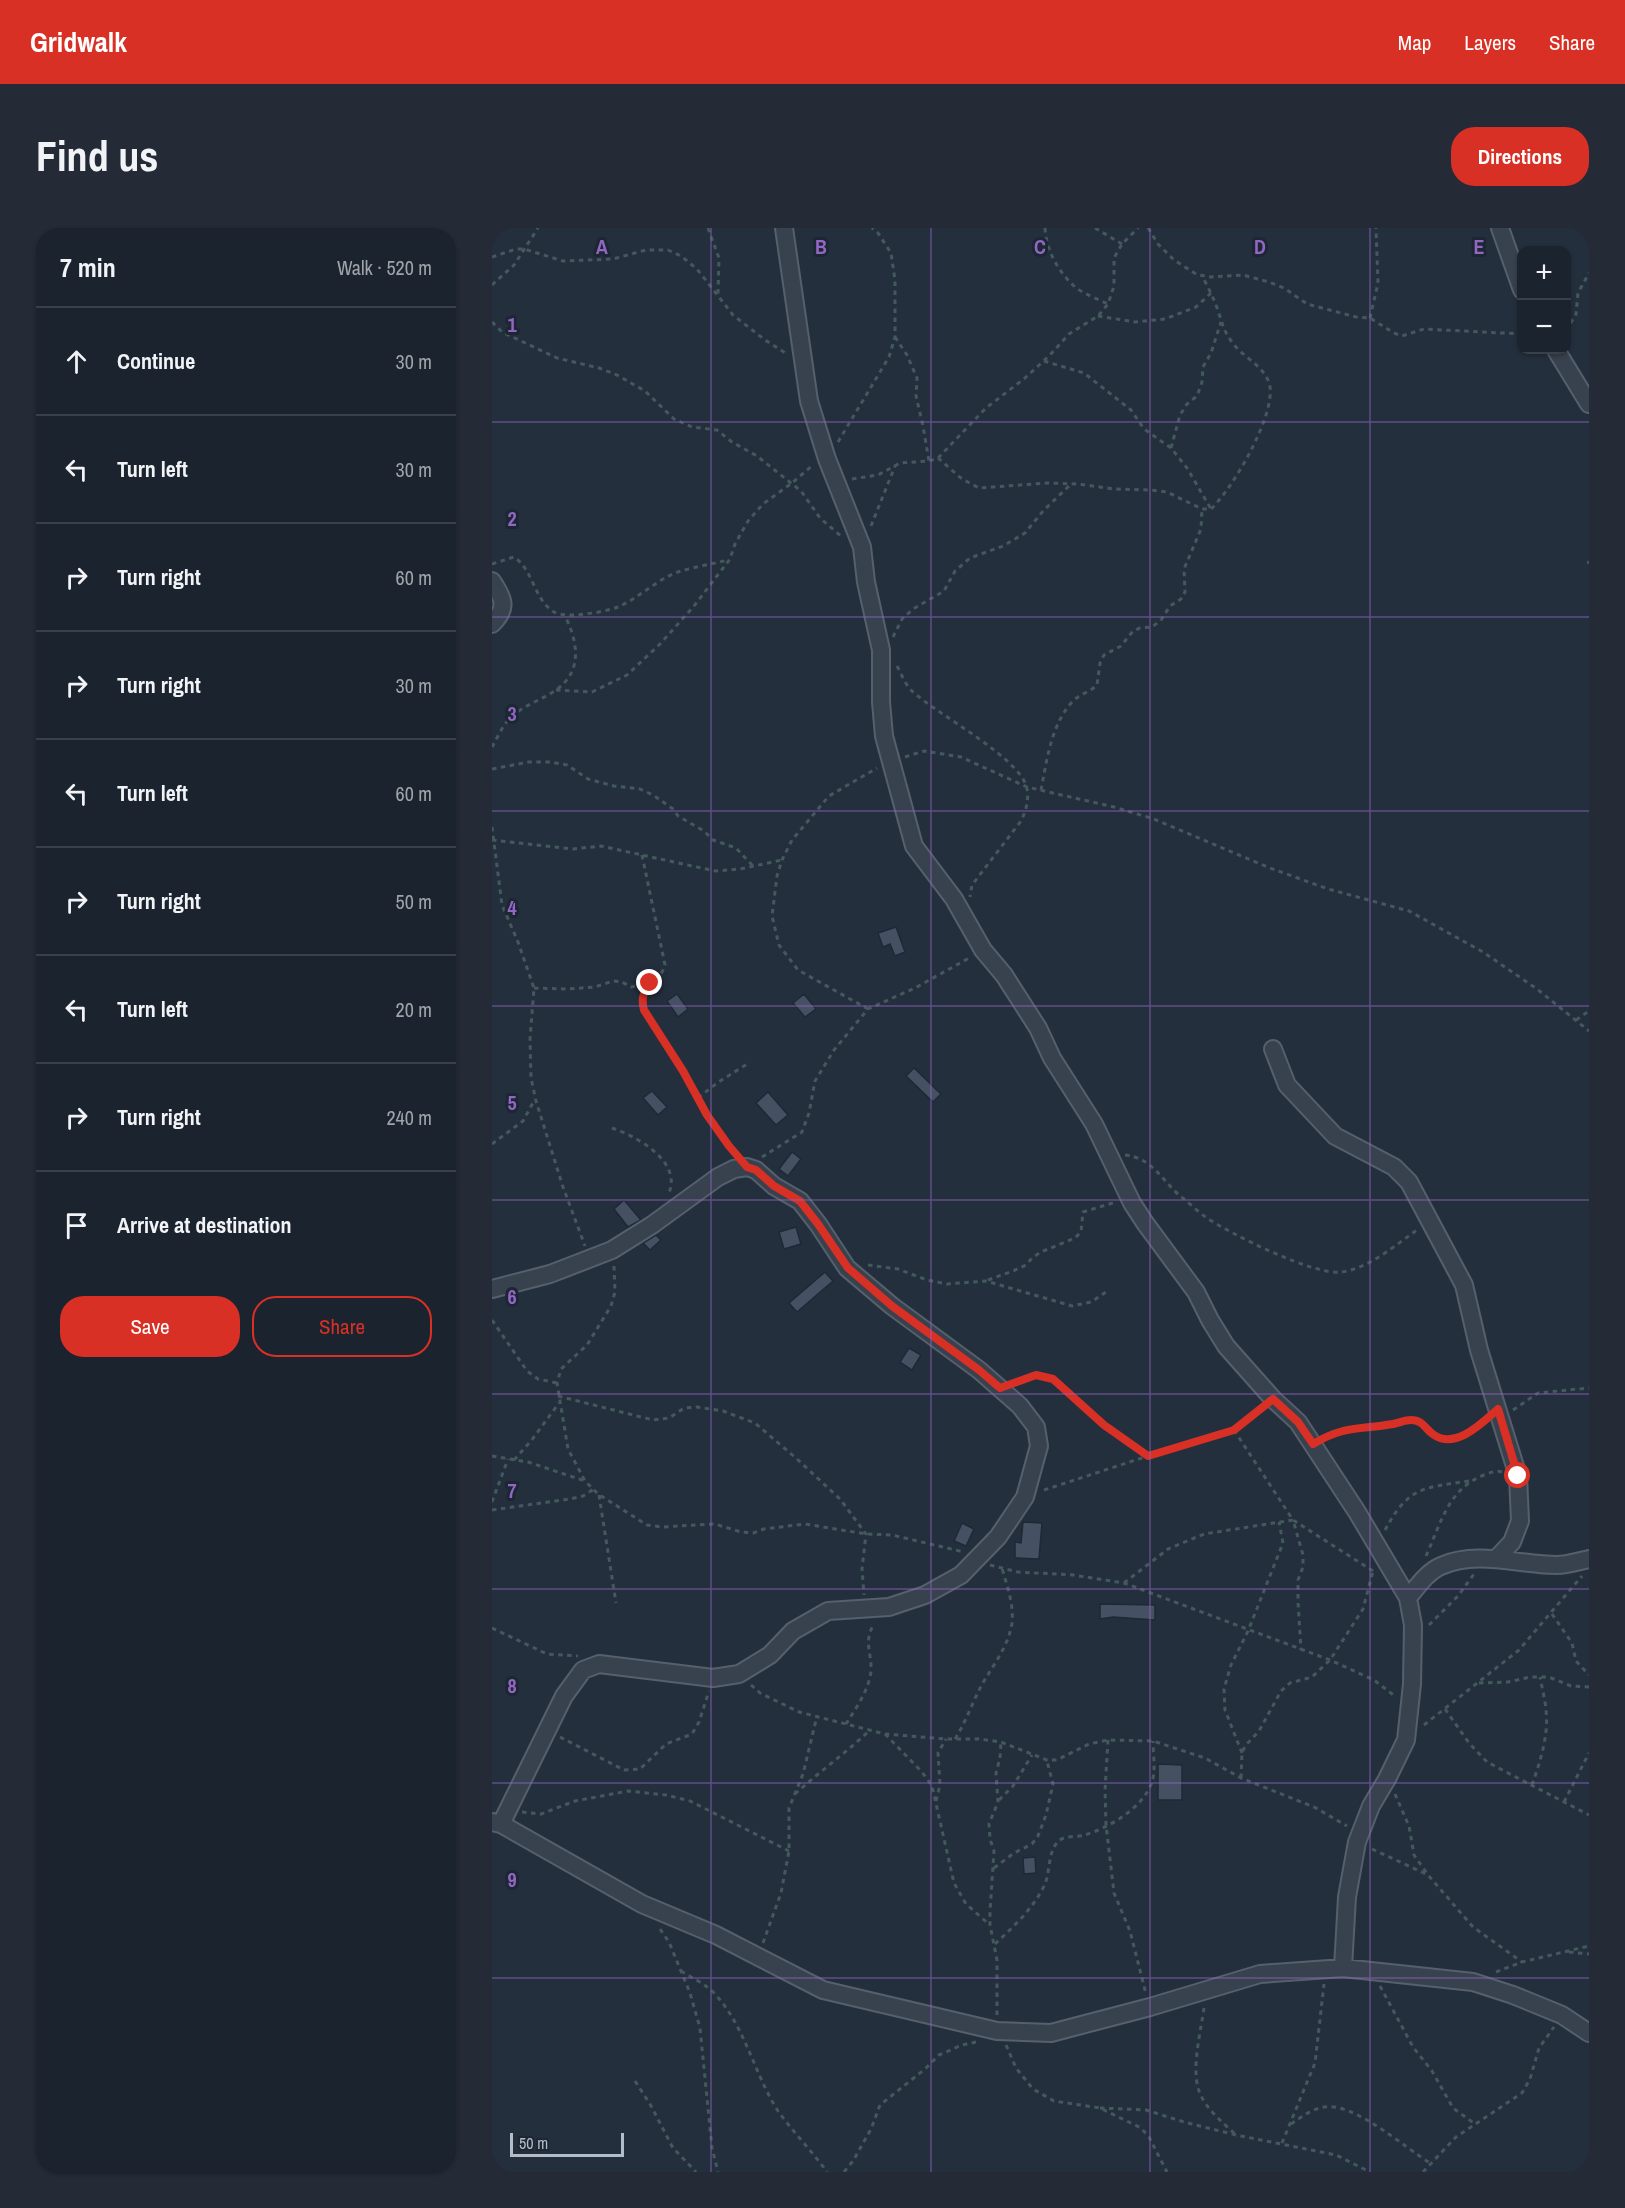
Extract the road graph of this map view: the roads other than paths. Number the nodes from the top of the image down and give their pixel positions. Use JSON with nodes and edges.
{"nodes":[{"id":1,"x":784,"y":228,"type":"edge"},
{"id":2,"x":1500,"y":228,"type":"edge"},
{"id":3,"x":1517,"y":278,"type":"edge"},
{"id":4,"x":1558,"y":354,"type":"edge"},
{"id":5,"x":1589,"y":404,"type":"edge"},
{"id":6,"x":492,"y":581,"type":"edge"},
{"id":7,"x":492,"y":624,"type":"edge"},
{"id":8,"x":1273,"y":1049,"type":"dead end"},
{"id":9,"x":492,"y":1289,"type":"edge"},
{"id":10,"x":1490,"y":1559,"type":"junction"},
{"id":11,"x":1586,"y":1567,"type":"edge"},
{"id":12,"x":1407,"y":1598,"type":"junction"},
{"id":13,"x":500,"y":1819,"type":"edge"},
{"id":14,"x":1334,"y":1968,"type":"junction"},
{"id":15,"x":1589,"y":2033,"type":"edge"}],
"edges":[{"from":1,"to":12,"type":"street"},
{"from":2,"to":3,"type":"street"},
{"from":4,"to":5,"type":"street"},
{"from":6,"to":7,"type":"street"},
{"from":8,"to":10,"type":"street"},
{"from":9,"to":13,"type":"street"},
{"from":10,"to":11,"type":"street"},
{"from":10,"to":12,"type":"street"},
{"from":12,"to":14,"type":"street"},
{"from":13,"to":14,"type":"street"},
{"from":14,"to":15,"type":"street"}]}
